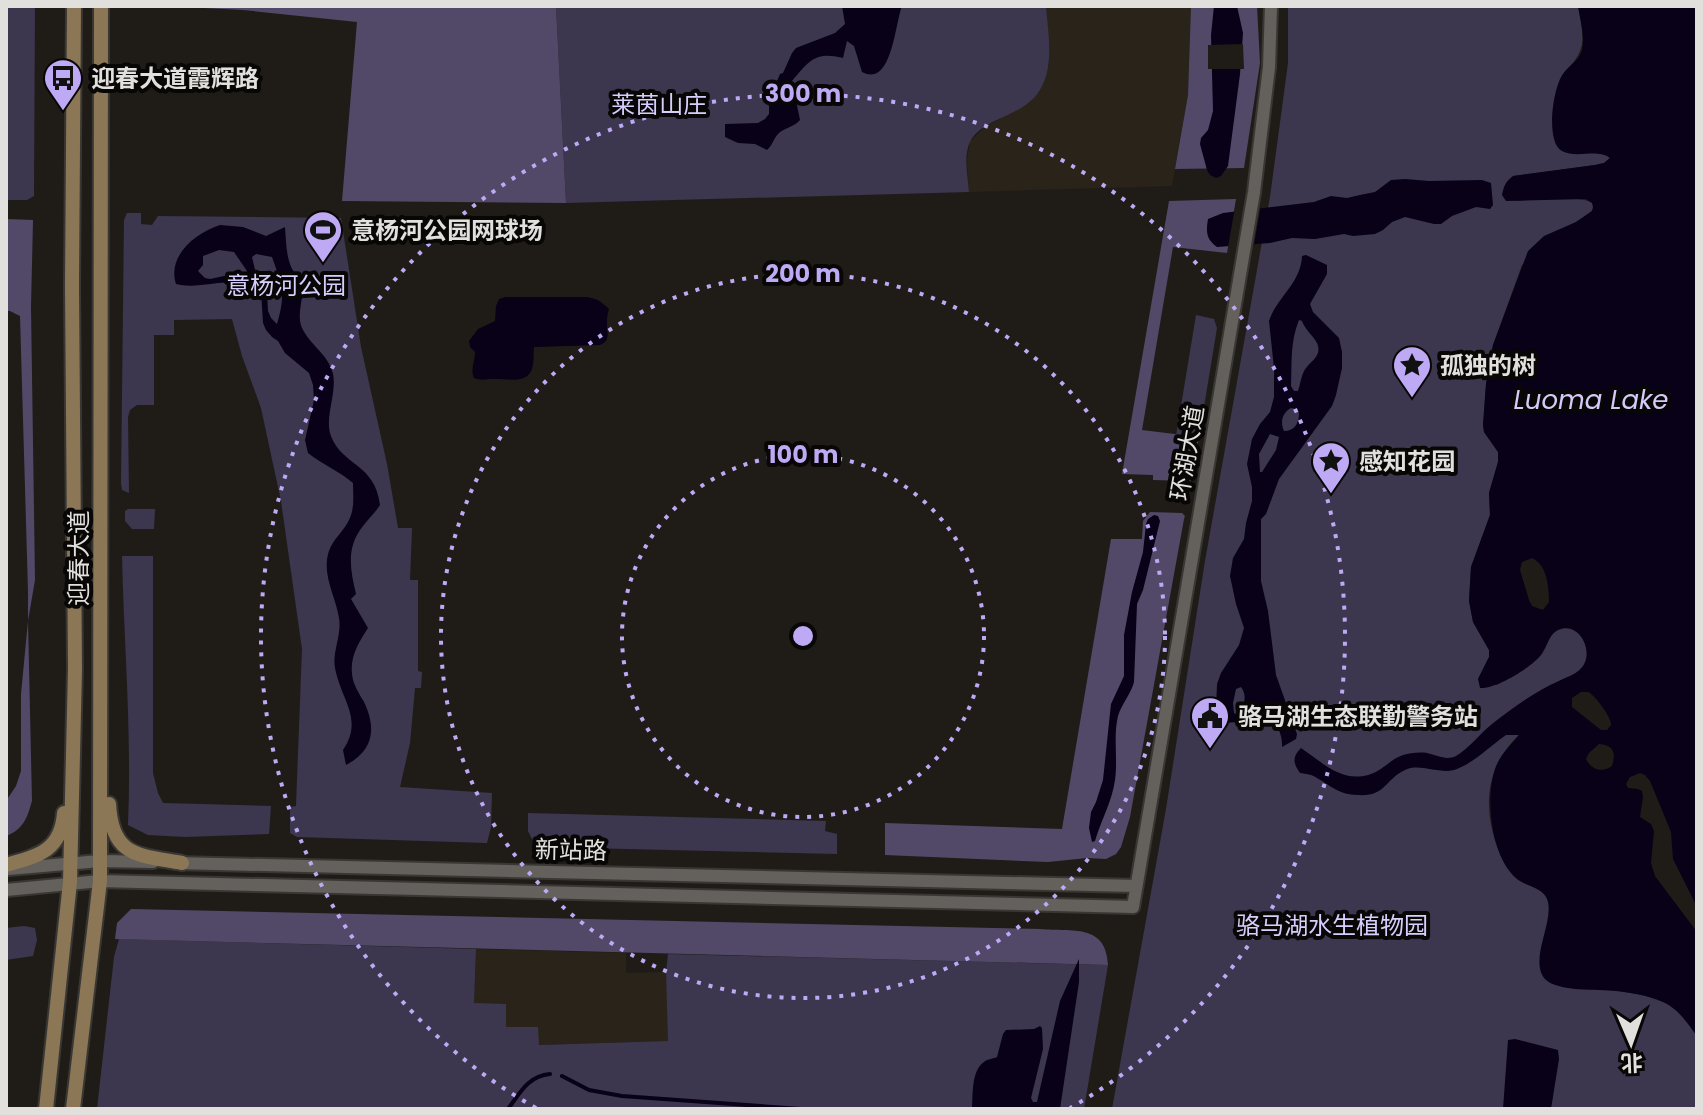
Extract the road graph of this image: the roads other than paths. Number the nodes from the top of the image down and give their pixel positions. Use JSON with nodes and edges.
{"nodes":[{"id":1,"x":74,"y":6,"type":"edge"},
{"id":2,"x":101,"y":6,"type":"edge"},
{"id":3,"x":1271,"y":6,"type":"edge"},
{"id":4,"x":99,"y":650,"type":"junction"},
{"id":5,"x":75,"y":669,"type":"junction"},
{"id":6,"x":100,"y":767,"type":"junction"},
{"id":7,"x":73,"y":768,"type":"junction"},
{"id":8,"x":100,"y":861,"type":"junction"},
{"id":9,"x":70,"y":862,"type":"junction"},
{"id":10,"x":182,"y":863,"type":"junction"},
{"id":11,"x":6,"y":867,"type":"edge"},
{"id":12,"x":100,"y":881,"type":"junction"},
{"id":13,"x":70,"y":882,"type":"junction"},
{"id":14,"x":1136,"y":886,"type":"junction"},
{"id":15,"x":6,"y":890,"type":"edge"},
{"id":16,"x":1133,"y":907,"type":"joint"},
{"id":17,"x":46,"y":1109,"type":"edge"},
{"id":18,"x":73,"y":1109,"type":"edge"}],
"edges":[{"from":1,"to":5,"type":"main road","name":"迎春大道"},
{"from":2,"to":4,"type":"main road","name":"迎春大道"},
{"from":3,"to":14,"type":"street","name":"环湖大道"},
{"from":4,"to":6,"type":"main road","name":"迎春大道"},
{"from":4,"to":10,"type":"main road"},
{"from":5,"to":7,"type":"main road","name":"迎春大道"},
{"from":5,"to":11,"type":"main road"},
{"from":6,"to":7,"type":"main road"},
{"from":6,"to":8,"type":"main road","name":"迎春大道"},
{"from":7,"to":9,"type":"main road","name":"迎春大道"},
{"from":8,"to":9,"type":"street","name":"新站路"},
{"from":8,"to":10,"type":"street","name":"新站路"},
{"from":8,"to":12,"type":"main road","name":"迎春大道"},
{"from":9,"to":11,"type":"street","name":"新站路"},
{"from":9,"to":13,"type":"main road","name":"迎春大道"},
{"from":10,"to":14,"type":"street","name":"新站路"},
{"from":12,"to":13,"type":"street","name":"新站路"},
{"from":12,"to":16,"type":"street","name":"新站路"},
{"from":12,"to":18,"type":"main road","name":"迎春大道"},
{"from":13,"to":15,"type":"street","name":"新站路"},
{"from":13,"to":17,"type":"main road","name":"迎春大道"},
{"from":14,"to":16,"type":"street","name":"环湖大道"}]}
